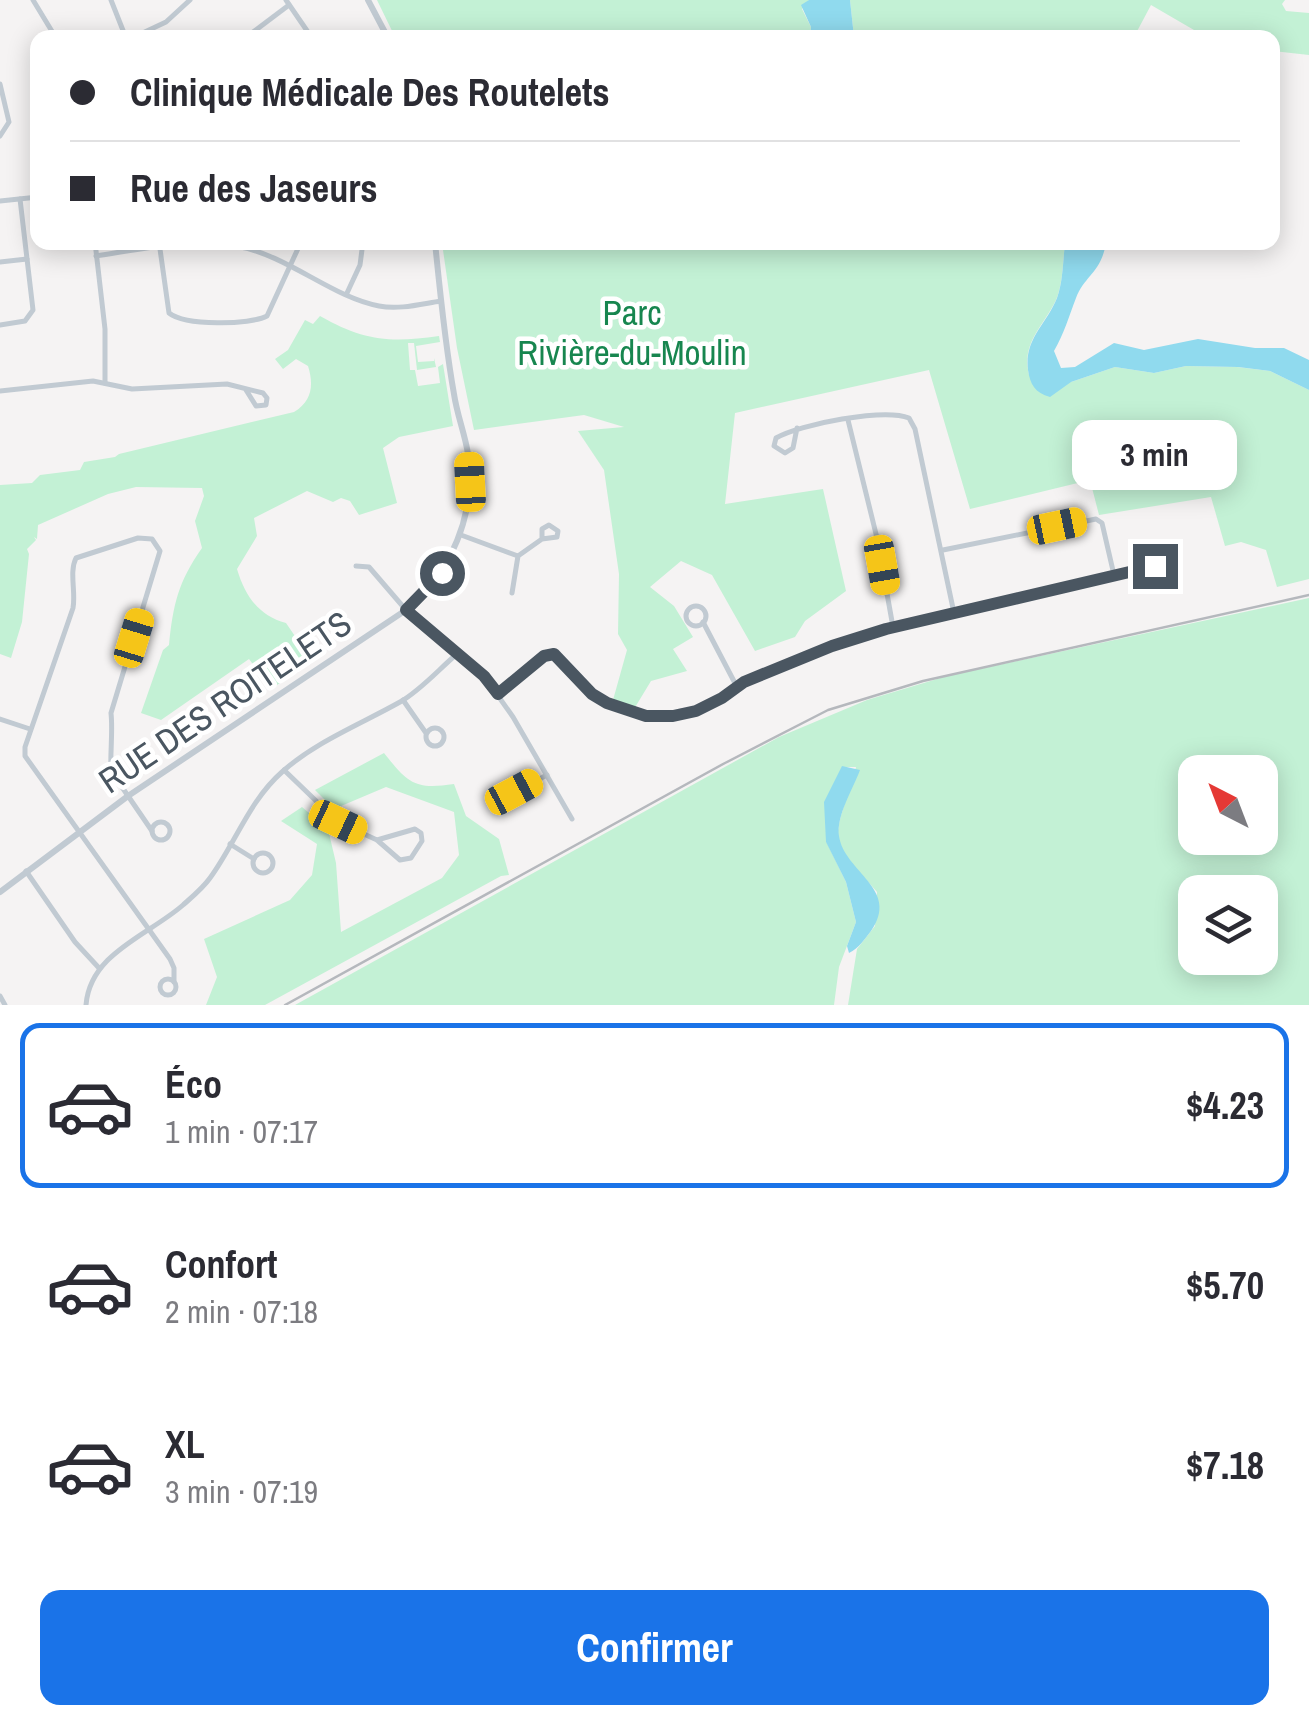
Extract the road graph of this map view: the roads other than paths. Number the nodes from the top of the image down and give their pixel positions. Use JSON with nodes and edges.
{"nodes":[{"id":1,"x":34,"y":0,"type":"edge"},
{"id":2,"x":110,"y":0,"type":"edge"},
{"id":3,"x":190,"y":0,"type":"edge"},
{"id":4,"x":368,"y":0,"type":"edge"},
{"id":5,"x":287,"y":2,"type":"edge"},
{"id":6,"x":51,"y":30,"type":"edge"},
{"id":7,"x":125,"y":30,"type":"edge"},
{"id":8,"x":148,"y":30,"type":"edge"},
{"id":9,"x":255,"y":30,"type":"edge"},
{"id":10,"x":306,"y":30,"type":"edge"},
{"id":11,"x":384,"y":30,"type":"edge"},
{"id":12,"x":0,"y":84,"type":"edge"},
{"id":13,"x":2,"y":135,"type":"edge"},
{"id":14,"x":30,"y":197,"type":"edge"},
{"id":15,"x":20,"y":199,"type":"junction"},
{"id":16,"x":0,"y":201,"type":"edge"},
{"id":17,"x":95,"y":250,"type":"edge"},
{"id":18,"x":130,"y":250,"type":"edge"},
{"id":19,"x":160,"y":250,"type":"edge"},
{"id":20,"x":251,"y":250,"type":"edge"},
{"id":21,"x":298,"y":250,"type":"edge"},
{"id":22,"x":362,"y":250,"type":"edge"},
{"id":23,"x":436,"y":250,"type":"edge"},
{"id":24,"x":96,"y":256,"type":"junction"},
{"id":25,"x":27,"y":259,"type":"junction"},
{"id":26,"x":0,"y":262,"type":"edge"},
{"id":27,"x":292,"y":266,"type":"junction"},
{"id":28,"x":346,"y":293,"type":"junction"},
{"id":29,"x":441,"y":301,"type":"junction"},
{"id":30,"x":0,"y":325,"type":"edge"},
{"id":31,"x":105,"y":383,"type":"junction"},
{"id":32,"x":246,"y":390,"type":"dead end"},
{"id":33,"x":0,"y":391,"type":"edge"},
{"id":34,"x":848,"y":420,"type":"junction"},
{"id":35,"x":797,"y":428,"type":"junction"},
{"id":36,"x":460,"y":535,"type":"junction"},
{"id":37,"x":542,"y":539,"type":"dead end"},
{"id":38,"x":943,"y":550,"type":"junction"},
{"id":39,"x":518,"y":556,"type":"junction"},
{"id":40,"x":356,"y":566,"type":"dead end"},
{"id":41,"x":1155,"y":566,"type":"dead end"},
{"id":42,"x":1114,"y":576,"type":"junction"},
{"id":43,"x":512,"y":593,"type":"dead end"},
{"id":44,"x":406,"y":610,"type":"junction"},
{"id":45,"x":954,"y":613,"type":"junction"},
{"id":46,"x":703,"y":622,"type":"dead end"},
{"id":47,"x":892,"y":627,"type":"junction"},
{"id":48,"x":458,"y":653,"type":"junction"},
{"id":49,"x":737,"y":686,"type":"junction"},
{"id":50,"x":498,"y":694,"type":"junction"},
{"id":51,"x":404,"y":700,"type":"junction"},
{"id":52,"x":0,"y":719,"type":"edge"},
{"id":53,"x":30,"y":729,"type":"junction"},
{"id":54,"x":426,"y":733,"type":"dead end"},
{"id":55,"x":284,"y":770,"type":"junction"},
{"id":56,"x":547,"y":774,"type":"junction"},
{"id":57,"x":514,"y":792,"type":"junction"},
{"id":58,"x":128,"y":796,"type":"junction"},
{"id":59,"x":572,"y":818,"type":"dead end"},
{"id":60,"x":152,"y":831,"type":"dead end"},
{"id":61,"x":79,"y":832,"type":"junction"},
{"id":62,"x":376,"y":840,"type":"junction"},
{"id":63,"x":230,"y":844,"type":"junction"},
{"id":64,"x":254,"y":859,"type":"dead end"},
{"id":65,"x":26,"y":871,"type":"junction"},
{"id":66,"x":0,"y":892,"type":"edge"},
{"id":67,"x":146,"y":930,"type":"junction"},
{"id":68,"x":100,"y":968,"type":"junction"},
{"id":69,"x":174,"y":982,"type":"dead end"},
{"id":70,"x":0,"y":996,"type":"edge"},
{"id":71,"x":5,"y":1005,"type":"edge"},
{"id":72,"x":86,"y":1005,"type":"edge"}],
"edges":[{"from":1,"to":6,"type":"street"},
{"from":2,"to":7,"type":"street"},
{"from":3,"to":8,"type":"street"},
{"from":4,"to":11,"type":"street"},
{"from":5,"to":9,"type":"street"},
{"from":5,"to":10,"type":"street"},
{"from":12,"to":13,"type":"street"},
{"from":14,"to":15,"type":"street"},
{"from":15,"to":16,"type":"street"},
{"from":15,"to":25,"type":"street"},
{"from":17,"to":24,"type":"street"},
{"from":18,"to":24,"type":"street"},
{"from":19,"to":27,"type":"street"},
{"from":20,"to":27,"type":"street"},
{"from":21,"to":27,"type":"street"},
{"from":22,"to":28,"type":"street"},
{"from":23,"to":29,"type":"street","name":"RUE DES ROITELETS"},
{"from":24,"to":31,"type":"street"},
{"from":25,"to":26,"type":"street"},
{"from":25,"to":30,"type":"street"},
{"from":27,"to":28,"type":"street"},
{"from":28,"to":29,"type":"street"},
{"from":29,"to":36,"type":"street","name":"RUE DES ROITELETS"},
{"from":31,"to":32,"type":"street"},
{"from":31,"to":33,"type":"street"},
{"from":34,"to":35,"type":"street"},
{"from":34,"to":38,"type":"street"},
{"from":34,"to":47,"type":"street"},
{"from":35,"to":35,"type":"street"},
{"from":36,"to":39,"type":"street"},
{"from":36,"to":44,"type":"street","name":"RUE DES ROITELETS"},
{"from":37,"to":39,"type":"street"},
{"from":38,"to":42,"type":"street"},
{"from":38,"to":45,"type":"street"},
{"from":39,"to":43,"type":"street"},
{"from":40,"to":44,"type":"street"},
{"from":41,"to":42,"type":"street"},
{"from":42,"to":45,"type":"street"},
{"from":44,"to":48,"type":"street"},
{"from":44,"to":58,"type":"street","name":"RUE DES ROITELETS"},
{"from":45,"to":47,"type":"street"},
{"from":46,"to":49,"type":"street"},
{"from":47,"to":49,"type":"street"},
{"from":48,"to":50,"type":"street"},
{"from":48,"to":51,"type":"street"},
{"from":49,"to":50,"type":"street"},
{"from":50,"to":56,"type":"street"},
{"from":51,"to":54,"type":"street"},
{"from":51,"to":55,"type":"street"},
{"from":52,"to":53,"type":"street"},
{"from":53,"to":58,"type":"street"},
{"from":53,"to":61,"type":"street"},
{"from":55,"to":62,"type":"street"},
{"from":55,"to":63,"type":"street"},
{"from":56,"to":57,"type":"street"},
{"from":56,"to":59,"type":"street"},
{"from":57,"to":57,"type":"street"},
{"from":58,"to":60,"type":"street"},
{"from":58,"to":61,"type":"street","name":"RUE DES ROITELETS"},
{"from":61,"to":65,"type":"street","name":"RUE DES ROITELETS"},
{"from":61,"to":67,"type":"street"},
{"from":62,"to":62,"type":"street"},
{"from":63,"to":64,"type":"street"},
{"from":63,"to":67,"type":"street"},
{"from":65,"to":66,"type":"street","name":"RUE DES ROITELETS"},
{"from":65,"to":68,"type":"street"},
{"from":67,"to":68,"type":"street"},
{"from":67,"to":69,"type":"street"},
{"from":68,"to":72,"type":"street"},
{"from":70,"to":71,"type":"street"}]}
